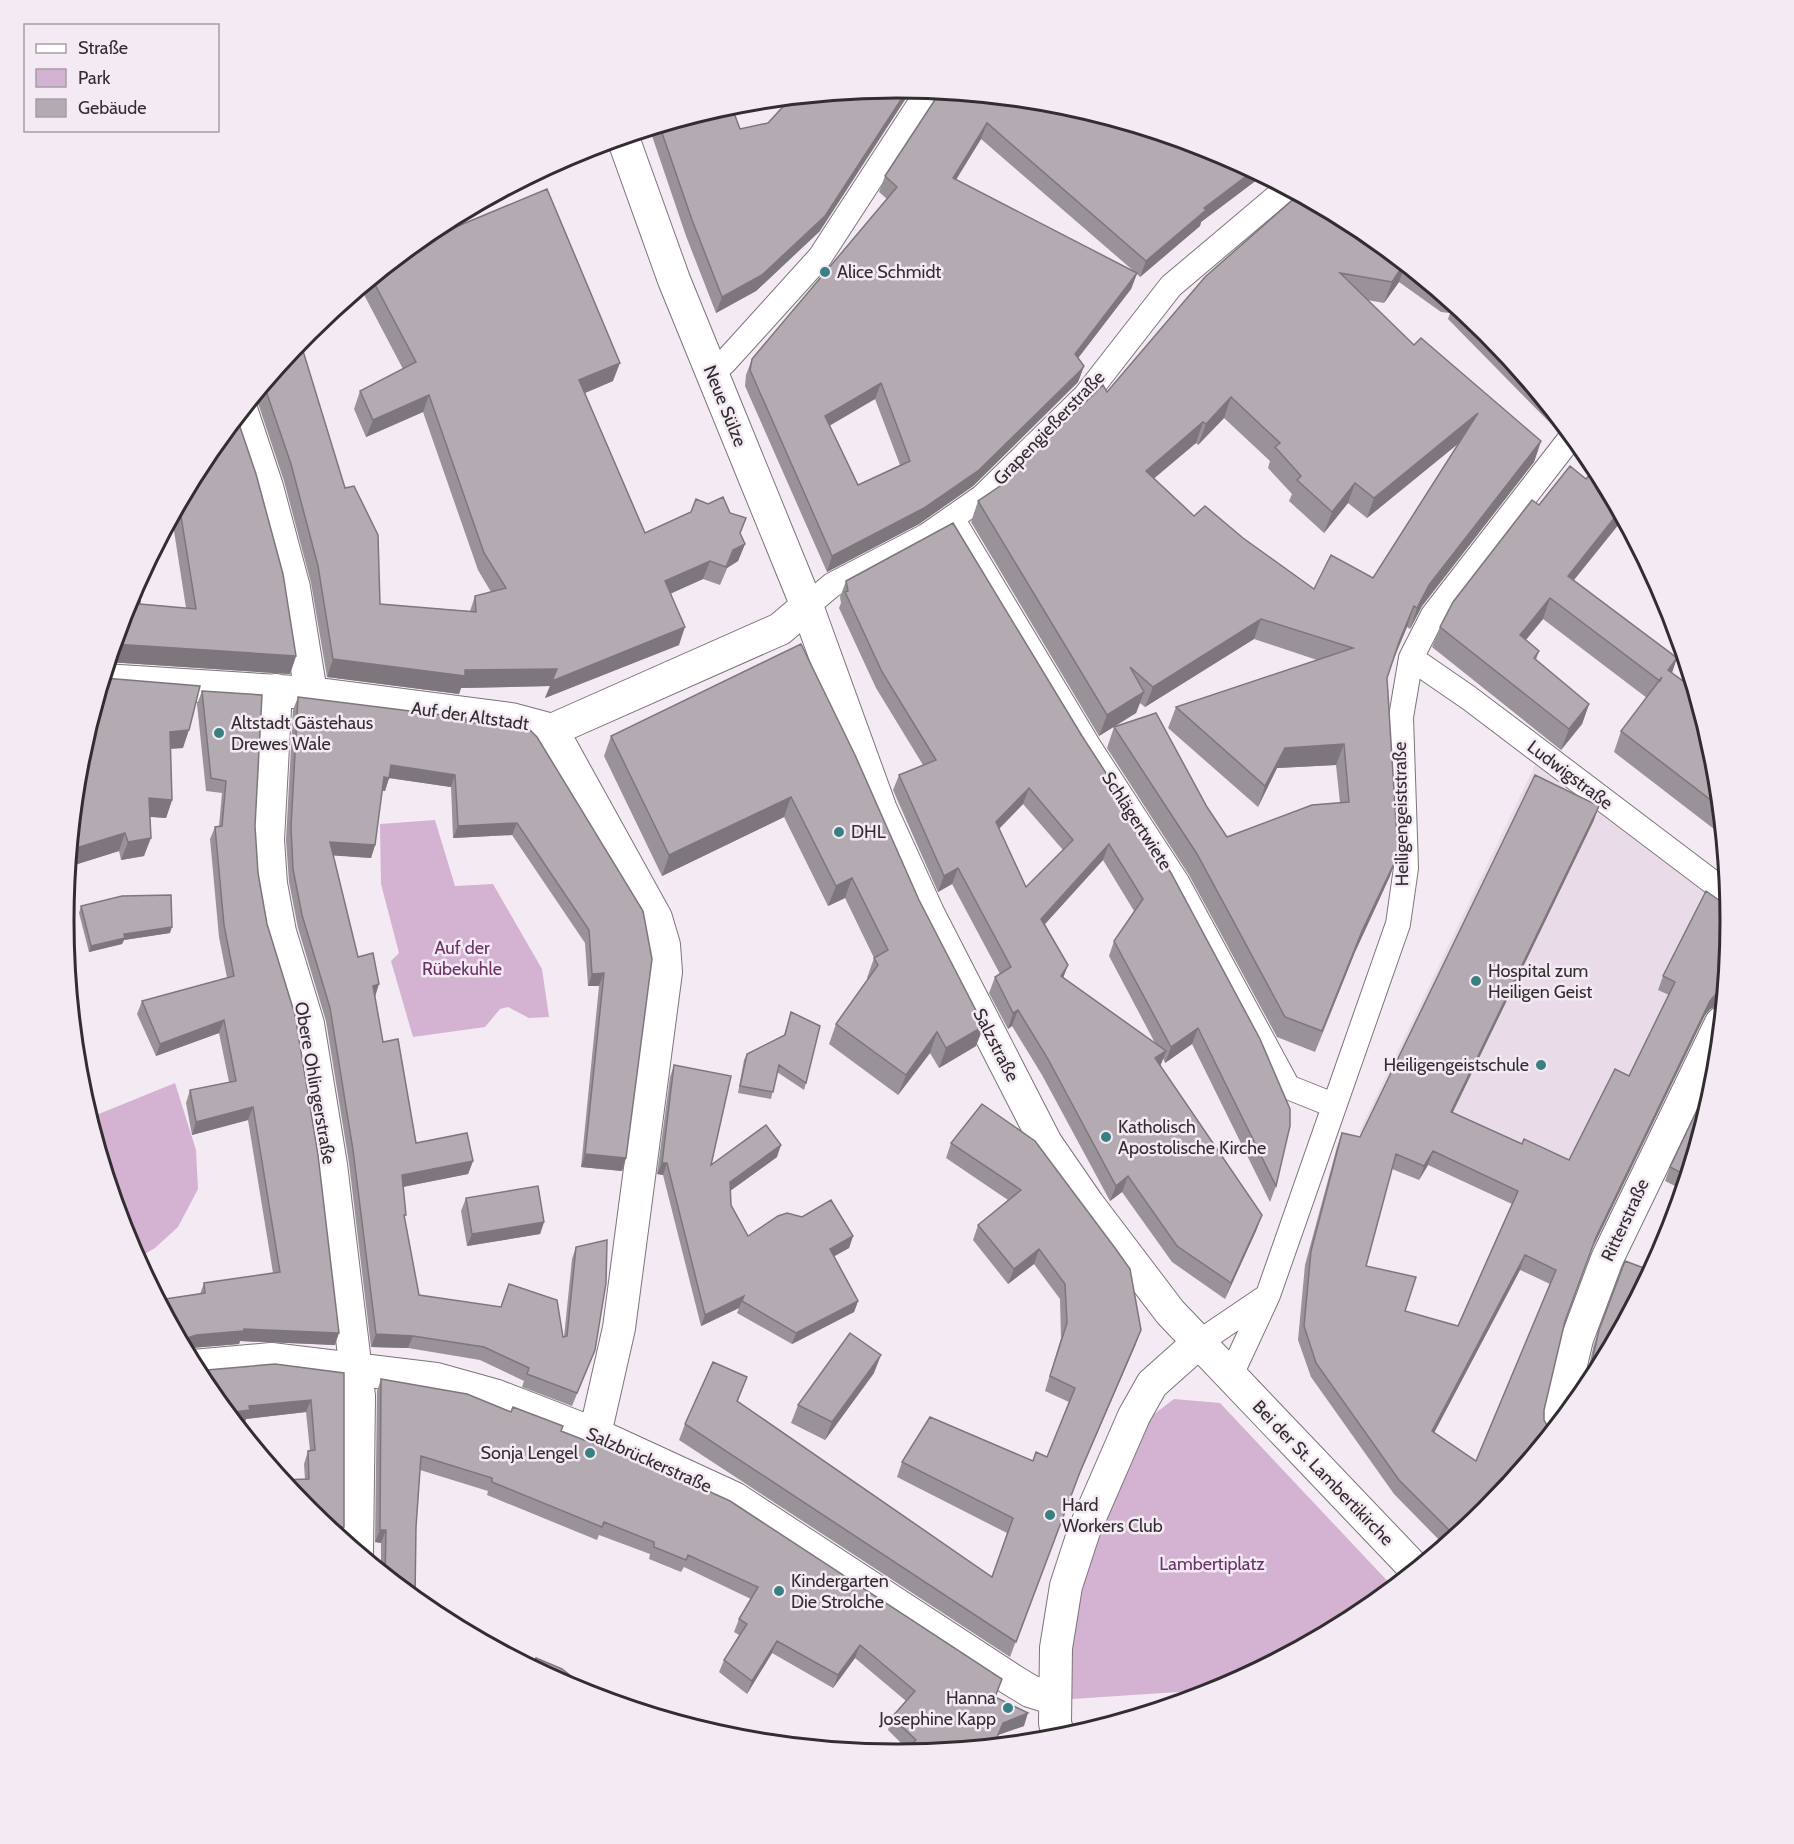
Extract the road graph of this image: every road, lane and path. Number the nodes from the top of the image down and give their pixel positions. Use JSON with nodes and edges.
{"nodes":[{"id":1,"x":923,"y":99,"type":"edge"},
{"id":2,"x":625,"y":145,"type":"edge"},
{"id":3,"x":1281,"y":194,"type":"edge"},
{"id":4,"x":714,"y":379,"type":"junction"},
{"id":5,"x":245,"y":420,"type":"edge"},
{"id":6,"x":1566,"y":443,"type":"edge"},
{"id":7,"x":953,"y":520,"type":"junction"},
{"id":8,"x":807,"y":606,"type":"junction"},
{"id":9,"x":1411,"y":658,"type":"junction"},
{"id":10,"x":832,"y":672,"type":"joint"},
{"id":11,"x":110,"y":680,"type":"edge"},
{"id":12,"x":276,"y":690,"type":"junction"},
{"id":13,"x":311,"y":693,"type":"junction"},
{"id":14,"x":552,"y":730,"type":"junction"},
{"id":15,"x":1719,"y":887,"type":"edge"},
{"id":16,"x":1711,"y":1044,"type":"edge"},
{"id":17,"x":1333,"y":1105,"type":"junction"},
{"id":18,"x":1268,"y":1295,"type":"junction"},
{"id":19,"x":1198,"y":1343,"type":"junction"},
{"id":20,"x":203,"y":1365,"type":"edge"},
{"id":21,"x":356,"y":1369,"type":"junction"},
{"id":22,"x":1230,"y":1377,"type":"junction"},
{"id":23,"x":1561,"y":1409,"type":"edge"},
{"id":24,"x":595,"y":1434,"type":"junction"},
{"id":25,"x":357,"y":1544,"type":"edge"},
{"id":26,"x":1411,"y":1564,"type":"edge"},
{"id":27,"x":1055,"y":1699,"type":"junction"},
{"id":28,"x":1057,"y":1730,"type":"edge"}],
"edges":[{"from":1,"to":4,"type":"street"},
{"from":2,"to":4,"type":"street","name":"Neue Sülze"},
{"from":3,"to":7,"type":"street","name":"Grapengießerstraße"},
{"from":4,"to":8,"type":"street","name":"Neue Sülze"},
{"from":5,"to":13,"type":"street"},
{"from":6,"to":9,"type":"street","name":"Heiligengeiststraße"},
{"from":7,"to":8,"type":"street","name":"Grapengießerstraße"},
{"from":7,"to":17,"type":"street","name":"Schlägertwiete"},
{"from":8,"to":10,"type":"street","name":"Neue Sülze"},
{"from":8,"to":14,"type":"street","name":"Auf der Altstadt"},
{"from":9,"to":15,"type":"street","name":"Ludwigstraße"},
{"from":9,"to":17,"type":"street","name":"Heiligengeiststraße"},
{"from":10,"to":19,"type":"street","name":"Salzstraße"},
{"from":11,"to":12,"type":"street","name":"Auf der Altstadt"},
{"from":12,"to":13,"type":"street","name":"Auf der Altstadt"},
{"from":12,"to":21,"type":"street","name":"Obere Ohlingerstraße"},
{"from":13,"to":14,"type":"street","name":"Auf der Altstadt"},
{"from":14,"to":24,"type":"street"},
{"from":16,"to":23,"type":"street","name":"Ritterstraße"},
{"from":17,"to":18,"type":"street","name":"Heiligengeiststraße"},
{"from":18,"to":19,"type":"street"},
{"from":18,"to":22,"type":"street","name":"Heiligengeiststraße"},
{"from":19,"to":22,"type":"street","name":"Salzstraße"},
{"from":19,"to":27,"type":"street"},
{"from":20,"to":21,"type":"street","name":"Salzbrückerstraße"},
{"from":21,"to":24,"type":"street","name":"Salzbrückerstraße"},
{"from":21,"to":25,"type":"street","name":"Obere Ohlingerstraße"},
{"from":22,"to":26,"type":"street","name":"Bei der St. Lambertikirche"},
{"from":24,"to":27,"type":"street","name":"Salzbrückerstraße"},
{"from":27,"to":28,"type":"street"}]}
